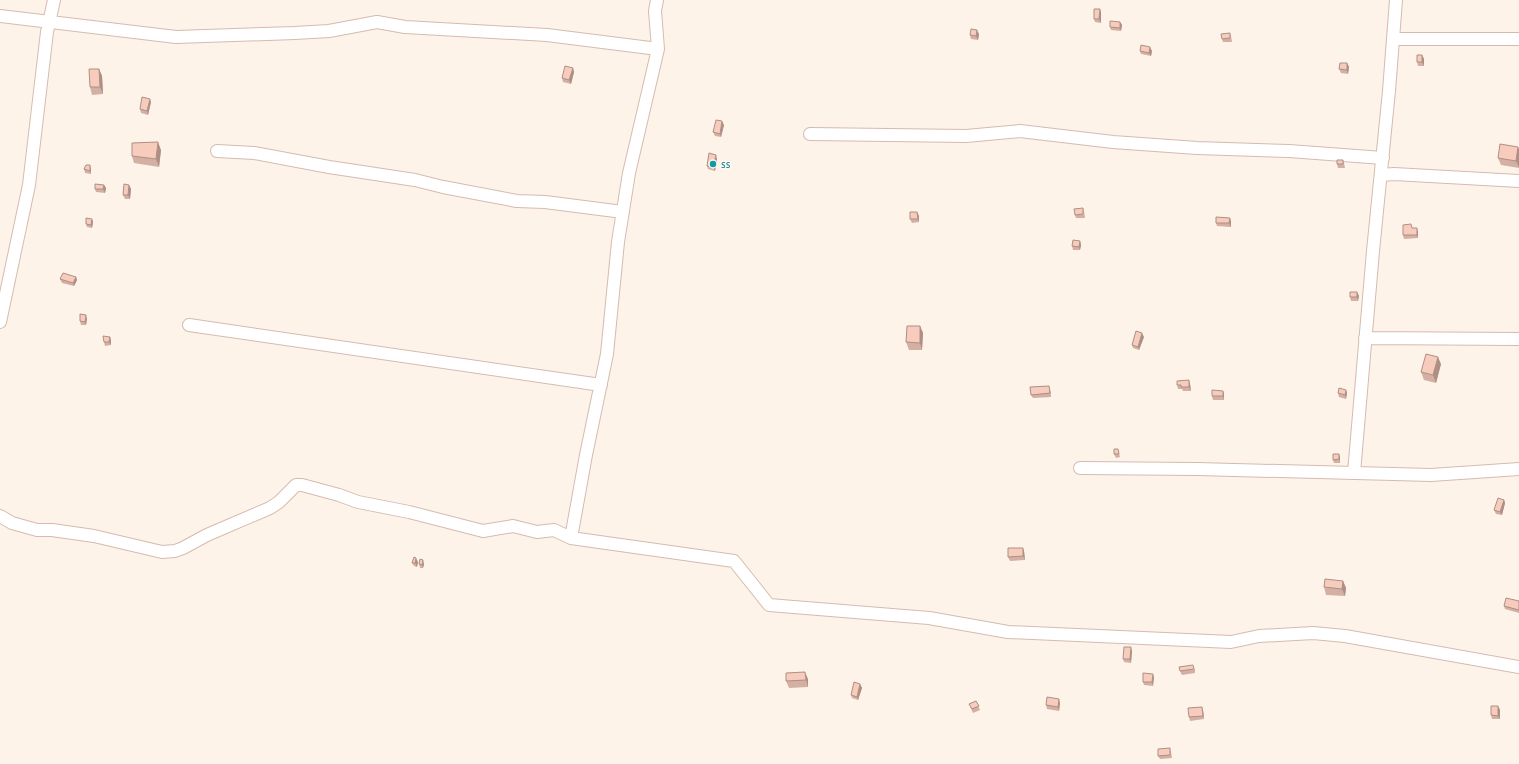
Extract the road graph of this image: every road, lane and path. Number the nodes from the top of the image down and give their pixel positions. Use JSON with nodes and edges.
{"nodes":[{"id":1,"x":54,"y":0,"type":"edge"},
{"id":2,"x":657,"y":0,"type":"edge"},
{"id":3,"x":1396,"y":0,"type":"edge"},
{"id":4,"x":0,"y":16,"type":"edge"},
{"id":5,"x":49,"y":22,"type":"junction"},
{"id":6,"x":1393,"y":39,"type":"junction"},
{"id":7,"x":1519,"y":39,"type":"edge"},
{"id":8,"x":658,"y":49,"type":"junction"},
{"id":9,"x":810,"y":134,"type":"dead end"},
{"id":10,"x":217,"y":151,"type":"dead end"},
{"id":11,"x":1383,"y":158,"type":"junction"},
{"id":12,"x":1381,"y":175,"type":"junction"},
{"id":13,"x":1519,"y":181,"type":"edge"},
{"id":14,"x":623,"y":212,"type":"junction"},
{"id":15,"x":0,"y":322,"type":"edge"},
{"id":16,"x":189,"y":325,"type":"dead end"},
{"id":17,"x":1365,"y":338,"type":"junction"},
{"id":18,"x":1519,"y":339,"type":"edge"},
{"id":19,"x":601,"y":385,"type":"junction"},
{"id":20,"x":1080,"y":468,"type":"dead end"},
{"id":21,"x":1519,"y":469,"type":"edge"},
{"id":22,"x":1354,"y":473,"type":"junction"},
{"id":23,"x":0,"y":516,"type":"edge"},
{"id":24,"x":571,"y":538,"type":"junction"},
{"id":25,"x":1519,"y":668,"type":"edge"}],
"edges":[{"from":1,"to":5,"type":"street"},
{"from":2,"to":8,"type":"street"},
{"from":3,"to":6,"type":"street"},
{"from":4,"to":5,"type":"street"},
{"from":5,"to":8,"type":"street"},
{"from":5,"to":15,"type":"street"},
{"from":6,"to":7,"type":"street"},
{"from":6,"to":11,"type":"street"},
{"from":8,"to":14,"type":"street"},
{"from":9,"to":11,"type":"street"},
{"from":10,"to":14,"type":"street"},
{"from":11,"to":12,"type":"street"},
{"from":12,"to":13,"type":"street"},
{"from":12,"to":17,"type":"street"},
{"from":14,"to":19,"type":"street"},
{"from":16,"to":19,"type":"street"},
{"from":17,"to":18,"type":"street"},
{"from":17,"to":22,"type":"street"},
{"from":19,"to":24,"type":"street"},
{"from":20,"to":22,"type":"street"},
{"from":21,"to":22,"type":"street"},
{"from":23,"to":24,"type":"street"},
{"from":24,"to":25,"type":"street"}]}
